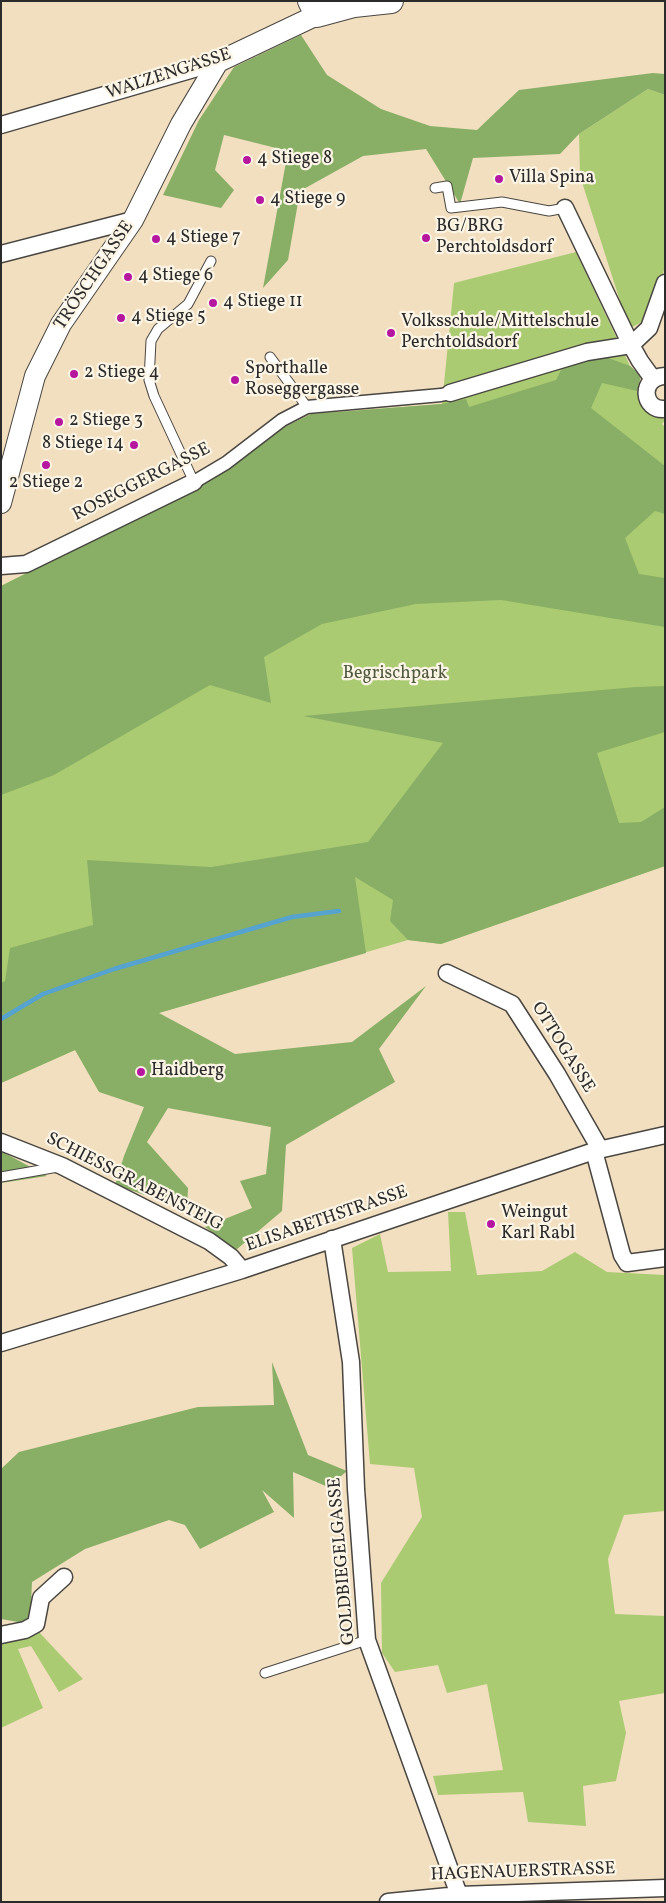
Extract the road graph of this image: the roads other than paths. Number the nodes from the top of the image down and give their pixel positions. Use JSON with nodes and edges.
{"nodes":[{"id":1,"x":391,"y":1,"type":"edge"},
{"id":2,"x":313,"y":8,"type":"edge"},
{"id":3,"x":218,"y":62,"type":"junction"},
{"id":4,"x":1,"y":125,"type":"edge"},
{"id":5,"x":435,"y":188,"type":"dead end"},
{"id":6,"x":565,"y":208,"type":"joint"},
{"id":7,"x":133,"y":220,"type":"junction"},
{"id":8,"x":1,"y":254,"type":"edge"},
{"id":9,"x":211,"y":261,"type":"dead end"},
{"id":10,"x":665,"y":283,"type":"edge"},
{"id":11,"x":632,"y":345,"type":"junction"},
{"id":12,"x":270,"y":357,"type":"dead end"},
{"id":13,"x":659,"y":378,"type":"edge"},
{"id":14,"x":450,"y":393,"type":"joint"},
{"id":15,"x":307,"y":407,"type":"junction"},
{"id":16,"x":665,"y":409,"type":"edge"},
{"id":17,"x":6,"y":470,"type":"edge"},
{"id":18,"x":194,"y":482,"type":"junction"},
{"id":19,"x":1,"y":503,"type":"edge"},
{"id":20,"x":1,"y":566,"type":"edge"},
{"id":21,"x":447,"y":973,"type":"dead end"},
{"id":22,"x":665,"y":1134,"type":"edge"},
{"id":23,"x":1,"y":1142,"type":"edge"},
{"id":24,"x":597,"y":1150,"type":"junction"},
{"id":25,"x":62,"y":1166,"type":"junction"},
{"id":26,"x":1,"y":1177,"type":"edge"},
{"id":27,"x":332,"y":1239,"type":"junction"},
{"id":28,"x":665,"y":1258,"type":"edge"},
{"id":29,"x":242,"y":1270,"type":"junction"},
{"id":30,"x":1,"y":1343,"type":"edge"},
{"id":31,"x":64,"y":1577,"type":"dead end"},
{"id":32,"x":1,"y":1635,"type":"edge"},
{"id":33,"x":367,"y":1640,"type":"junction"},
{"id":34,"x":265,"y":1673,"type":"dead end"},
{"id":35,"x":657,"y":1893,"type":"edge"},
{"id":36,"x":459,"y":1895,"type":"junction"},
{"id":37,"x":579,"y":1896,"type":"edge"},
{"id":38,"x":386,"y":1901,"type":"edge"}],
"edges":[{"from":1,"to":2,"type":"main road","name":"WALZENGASSE"},
{"from":2,"to":3,"type":"street","name":"WALZENGASSE"},
{"from":3,"to":4,"type":"street","name":"WALZENGASSE"},
{"from":3,"to":7,"type":"street","name":"TRÖSCHGASSE"},
{"from":5,"to":6,"type":"lane"},
{"from":6,"to":11,"type":"street"},
{"from":7,"to":8,"type":"street"},
{"from":7,"to":17,"type":"street","name":"TRÖSCHGASSE"},
{"from":9,"to":18,"type":"lane"},
{"from":10,"to":11,"type":"street"},
{"from":11,"to":13,"type":"street"},
{"from":11,"to":14,"type":"street","name":"ROSEGGERGASSE"},
{"from":12,"to":15,"type":"lane"},
{"from":13,"to":16,"type":"street"},
{"from":14,"to":15,"type":"street","name":"ROSEGGERGASSE"},
{"from":15,"to":18,"type":"street","name":"ROSEGGERGASSE"},
{"from":17,"to":19,"type":"street","name":"TRÖSCHGASSE"},
{"from":18,"to":20,"type":"street","name":"ROSEGGERGASSE"},
{"from":21,"to":24,"type":"street","name":"OTTOGASSE"},
{"from":22,"to":24,"type":"street","name":"ELISABETHSTRASSE"},
{"from":23,"to":25,"type":"street","name":"SCHIESSGRABENSTEIG"},
{"from":24,"to":27,"type":"street","name":"ELISABETHSTRASSE"},
{"from":24,"to":28,"type":"street","name":"OTTOGASSE"},
{"from":25,"to":26,"type":"lane"},
{"from":25,"to":29,"type":"street","name":"SCHIESSGRABENSTEIG"},
{"from":27,"to":29,"type":"street","name":"ELISABETHSTRASSE"},
{"from":27,"to":33,"type":"street","name":"GOLDBIEGELGASSE"},
{"from":29,"to":30,"type":"street","name":"ELISABETHSTRASSE"},
{"from":31,"to":32,"type":"street"},
{"from":33,"to":34,"type":"lane"},
{"from":33,"to":36,"type":"street","name":"GOLDBIEGELGASSE"},
{"from":35,"to":37,"type":"street","name":"HAGENAUERSTRASSE"},
{"from":36,"to":37,"type":"street","name":"HAGENAUERSTRASSE"},
{"from":36,"to":38,"type":"street","name":"HAGENAUERSTRASSE"}]}
